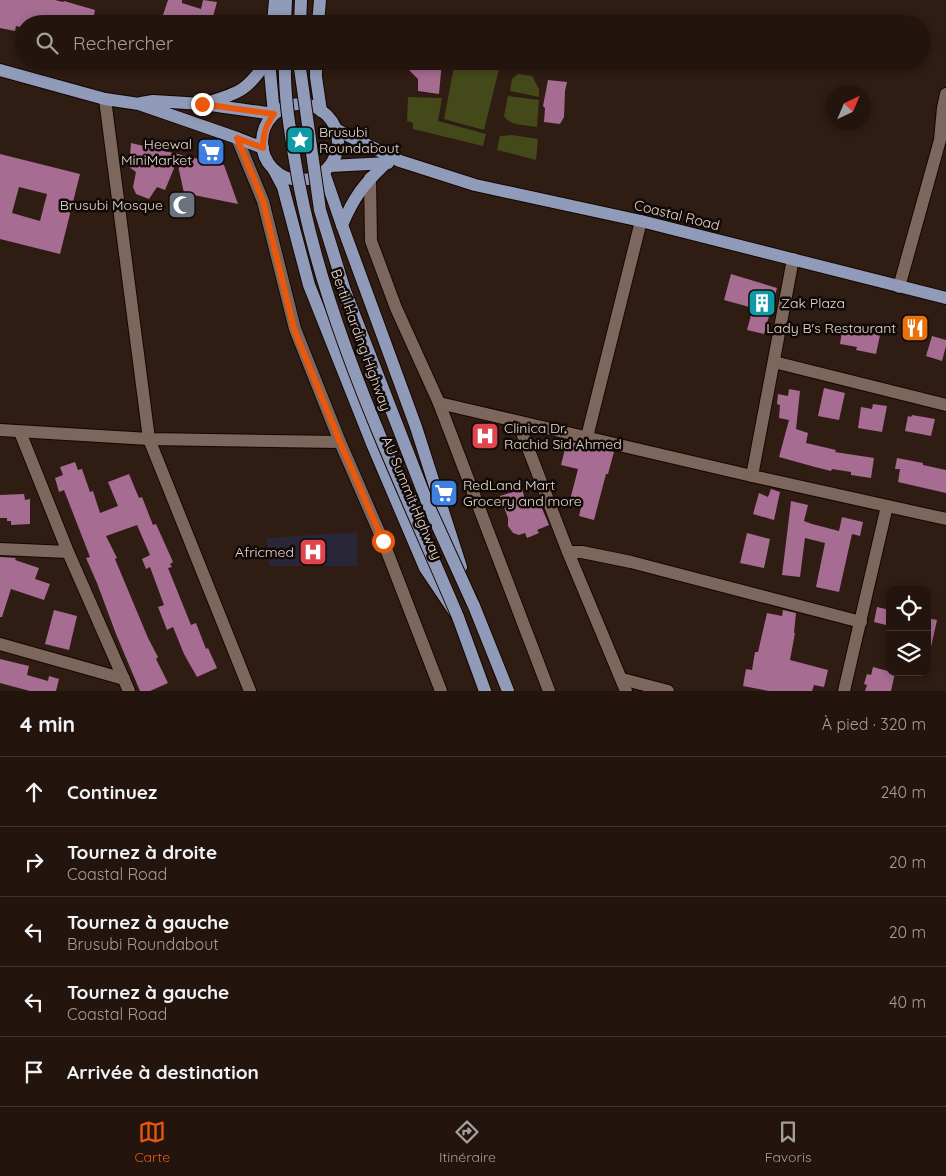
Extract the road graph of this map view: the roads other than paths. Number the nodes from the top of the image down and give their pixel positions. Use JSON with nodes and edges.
{"nodes":[{"id":1,"x":275,"y":0,"type":"edge"},
{"id":2,"x":286,"y":0,"type":"edge"},
{"id":3,"x":301,"y":0,"type":"edge"},
{"id":4,"x":320,"y":0,"type":"edge"},
{"id":5,"x":274,"y":15,"type":"edge"},
{"id":6,"x":285,"y":15,"type":"edge"},
{"id":7,"x":300,"y":15,"type":"edge"},
{"id":8,"x":319,"y":15,"type":"edge"},
{"id":9,"x":0,"y":70,"type":"edge"},
{"id":10,"x":261,"y":70,"type":"edge"},
{"id":11,"x":269,"y":70,"type":"edge"},
{"id":12,"x":284,"y":70,"type":"edge"},
{"id":13,"x":300,"y":70,"type":"edge"},
{"id":14,"x":316,"y":70,"type":"edge"},
{"id":15,"x":946,"y":94,"type":"edge"},
{"id":16,"x":106,"y":99,"type":"junction"},
{"id":17,"x":139,"y":104,"type":"junction"},
{"id":18,"x":202,"y":104,"type":"junction"},
{"id":19,"x":321,"y":110,"type":"junction"},
{"id":20,"x":274,"y":114,"type":"junction"},
{"id":21,"x":337,"y":130,"type":"junction"},
{"id":22,"x":943,"y":135,"type":"edge"},
{"id":23,"x":237,"y":138,"type":"junction"},
{"id":24,"x":263,"y":148,"type":"junction"},
{"id":25,"x":400,"y":161,"type":"junction"},
{"id":26,"x":385,"y":164,"type":"junction"},
{"id":27,"x":328,"y":169,"type":"junction"},
{"id":28,"x":274,"y":170,"type":"junction"},
{"id":29,"x":370,"y":178,"type":"junction"},
{"id":30,"x":642,"y":221,"type":"junction"},
{"id":31,"x":342,"y":225,"type":"junction"},
{"id":32,"x":792,"y":259,"type":"junction"},
{"id":33,"x":899,"y":287,"type":"junction"},
{"id":34,"x":946,"y":298,"type":"edge"},
{"id":35,"x":774,"y":362,"type":"junction"},
{"id":36,"x":439,"y":403,"type":"junction"},
{"id":37,"x":946,"y":405,"type":"edge"},
{"id":38,"x":518,"y":422,"type":"junction"},
{"id":39,"x":0,"y":430,"type":"edge"},
{"id":40,"x":20,"y":432,"type":"junction"},
{"id":41,"x":587,"y":437,"type":"junction"},
{"id":42,"x":149,"y":439,"type":"junction"},
{"id":43,"x":340,"y":442,"type":"junction"},
{"id":44,"x":752,"y":476,"type":"junction"},
{"id":45,"x":887,"y":506,"type":"junction"},
{"id":46,"x":946,"y":519,"type":"edge"},
{"id":47,"x":0,"y":549,"type":"edge"},
{"id":48,"x":68,"y":552,"type":"junction"},
{"id":49,"x":568,"y":552,"type":"junction"},
{"id":50,"x":473,"y":604,"type":"junction"},
{"id":51,"x":458,"y":616,"type":"junction"},
{"id":52,"x":861,"y":622,"type":"junction"},
{"id":53,"x":0,"y":644,"type":"edge"},
{"id":54,"x":124,"y":678,"type":"junction"},
{"id":55,"x":624,"y":685,"type":"edge"},
{"id":56,"x":129,"y":691,"type":"edge"},
{"id":57,"x":250,"y":691,"type":"edge"},
{"id":58,"x":442,"y":691,"type":"edge"},
{"id":59,"x":485,"y":691,"type":"edge"},
{"id":60,"x":508,"y":691,"type":"edge"},
{"id":61,"x":549,"y":691,"type":"edge"},
{"id":62,"x":668,"y":691,"type":"edge"},
{"id":63,"x":844,"y":691,"type":"edge"}],
"edges":[{"from":1,"to":5,"type":"main road"},
{"from":2,"to":6,"type":"main road"},
{"from":3,"to":7,"type":"main road"},
{"from":4,"to":8,"type":"main road"},
{"from":9,"to":16,"type":"main road"},
{"from":10,"to":18,"type":"main road"},
{"from":11,"to":20,"type":"main road"},
{"from":12,"to":51,"type":"main road","name":"Bertil Harding Highway","bridge":true},
{"from":13,"to":50,"type":"main road","name":"Bertil Harding Highway","bridge":true},
{"from":14,"to":19,"type":"main road"},
{"from":15,"to":22,"type":"street"},
{"from":16,"to":17,"type":"main road"},
{"from":16,"to":42,"type":"street"},
{"from":17,"to":18,"type":"main road"},
{"from":17,"to":23,"type":"main road"},
{"from":18,"to":20,"type":"main road"},
{"from":19,"to":20,"type":"main road"},
{"from":19,"to":21,"type":"main road"},
{"from":20,"to":24,"type":"main road"},
{"from":21,"to":25,"type":"main road","name":"Coastal Road"},
{"from":21,"to":27,"type":"main road"},
{"from":22,"to":33,"type":"street"},
{"from":23,"to":24,"type":"main road"},
{"from":23,"to":43,"type":"street"},
{"from":24,"to":28,"type":"main road"},
{"from":25,"to":26,"type":"main road","name":"Coastal Road"},
{"from":25,"to":30,"type":"main road","name":"Coastal Road"},
{"from":26,"to":27,"type":"main road","name":"Coastal Road"},
{"from":26,"to":29,"type":"main road"},
{"from":27,"to":28,"type":"main road"},
{"from":27,"to":31,"type":"main road","name":"AU Summit Highway"},
{"from":28,"to":51,"type":"main road","name":"AU Summit Highway"},
{"from":29,"to":31,"type":"main road"},
{"from":29,"to":36,"type":"street"},
{"from":30,"to":32,"type":"main road","name":"Coastal Road"},
{"from":30,"to":41,"type":"street"},
{"from":31,"to":50,"type":"main road","name":"AU Summit Highway"},
{"from":32,"to":33,"type":"main road","name":"Coastal Road"},
{"from":32,"to":35,"type":"street"},
{"from":33,"to":34,"type":"main road","name":"Coastal Road"},
{"from":35,"to":37,"type":"street"},
{"from":35,"to":44,"type":"street"},
{"from":36,"to":38,"type":"street"},
{"from":36,"to":61,"type":"street"},
{"from":38,"to":41,"type":"street"},
{"from":38,"to":49,"type":"street"},
{"from":39,"to":40,"type":"street"},
{"from":40,"to":42,"type":"street"},
{"from":40,"to":48,"type":"street"},
{"from":41,"to":44,"type":"street"},
{"from":42,"to":43,"type":"street"},
{"from":42,"to":57,"type":"street"},
{"from":43,"to":58,"type":"street"},
{"from":44,"to":45,"type":"street"},
{"from":45,"to":46,"type":"street"},
{"from":45,"to":52,"type":"street"},
{"from":47,"to":48,"type":"street"},
{"from":48,"to":54,"type":"street"},
{"from":49,"to":52,"type":"street"},
{"from":49,"to":55,"type":"street"},
{"from":50,"to":60,"type":"main road","name":"AU Summit Highway"},
{"from":51,"to":59,"type":"main road","name":"AU Summit Highway"},
{"from":52,"to":63,"type":"street"},
{"from":53,"to":54,"type":"street"},
{"from":54,"to":56,"type":"street"},
{"from":55,"to":62,"type":"street"}]}
